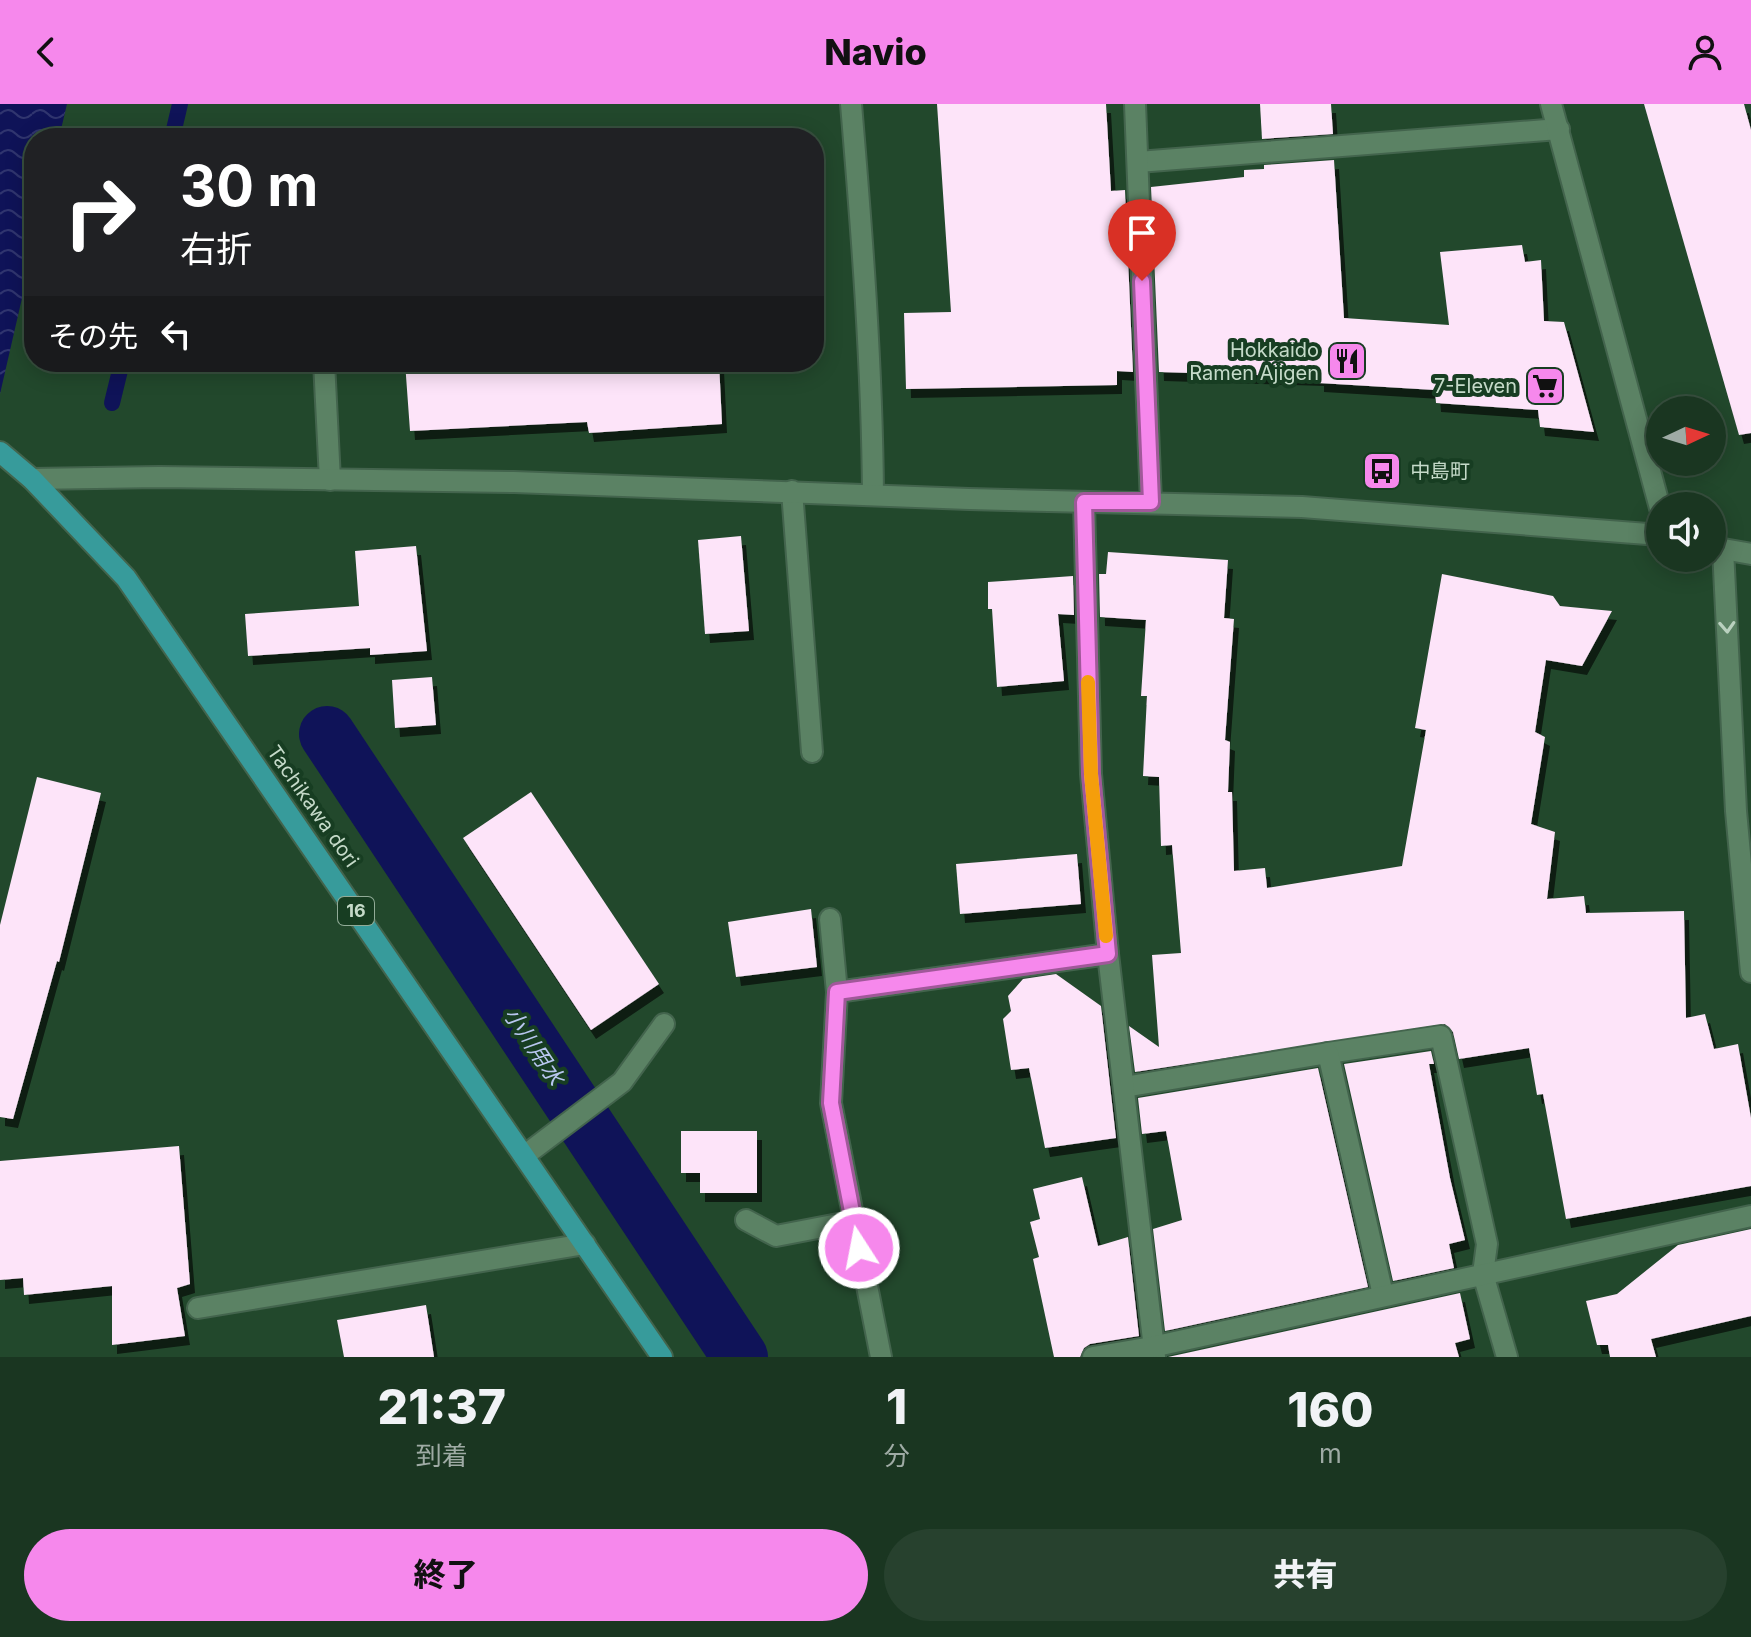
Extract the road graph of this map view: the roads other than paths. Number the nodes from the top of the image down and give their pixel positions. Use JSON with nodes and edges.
{"nodes":[{"id":1,"x":851,"y":104,"type":"edge"},
{"id":2,"x":1135,"y":104,"type":"edge"},
{"id":3,"x":1551,"y":104,"type":"edge"},
{"id":4,"x":1559,"y":129,"type":"junction"},
{"id":5,"x":1138,"y":162,"type":"junction"},
{"id":6,"x":325,"y":372,"type":"edge"},
{"id":7,"x":5,"y":456,"type":"edge"},
{"id":8,"x":32,"y":479,"type":"junction"},
{"id":9,"x":330,"y":480,"type":"junction"},
{"id":10,"x":792,"y":491,"type":"junction"},
{"id":11,"x":1656,"y":492,"type":"edge"},
{"id":12,"x":873,"y":495,"type":"junction"},
{"id":13,"x":1084,"y":502,"type":"junction"},
{"id":14,"x":1151,"y":502,"type":"junction"},
{"id":15,"x":1646,"y":534,"type":"edge"},
{"id":16,"x":1726,"y":550,"type":"edge"},
{"id":17,"x":1751,"y":554,"type":"edge"},
{"id":18,"x":1719,"y":572,"type":"edge"},
{"id":19,"x":812,"y":752,"type":"dead end"},
{"id":20,"x":830,"y":919,"type":"dead end"},
{"id":21,"x":1748,"y":922,"type":"edge"},
{"id":22,"x":1108,"y":954,"type":"junction"},
{"id":23,"x":1751,"y":972,"type":"edge"},
{"id":24,"x":837,"y":992,"type":"junction"},
{"id":25,"x":664,"y":1024,"type":"dead end"},
{"id":26,"x":1328,"y":1053,"type":"junction"},
{"id":27,"x":1124,"y":1087,"type":"junction"},
{"id":28,"x":524,"y":1156,"type":"junction"},
{"id":29,"x":1751,"y":1216,"type":"edge"},
{"id":30,"x":746,"y":1220,"type":"dead end"},
{"id":31,"x":854,"y":1221,"type":"junction"},
{"id":32,"x":585,"y":1244,"type":"junction"},
{"id":33,"x":1483,"y":1274,"type":"junction"},
{"id":34,"x":1383,"y":1295,"type":"junction"},
{"id":35,"x":198,"y":1308,"type":"dead end"},
{"id":36,"x":1153,"y":1352,"type":"edge"},
{"id":37,"x":662,"y":1357,"type":"edge"},
{"id":38,"x":881,"y":1357,"type":"edge"},
{"id":39,"x":1093,"y":1357,"type":"edge"},
{"id":40,"x":1507,"y":1357,"type":"edge"}],
"edges":[{"from":1,"to":12,"type":"street"},
{"from":2,"to":5,"type":"street"},
{"from":3,"to":4,"type":"street"},
{"from":4,"to":5,"type":"street"},
{"from":4,"to":11,"type":"street"},
{"from":5,"to":14,"type":"street"},
{"from":6,"to":9,"type":"street"},
{"from":7,"to":8,"type":"main road","name":"Tachikawa dori","number":"16"},
{"from":8,"to":9,"type":"street"},
{"from":8,"to":28,"type":"main road","name":"Tachikawa dori","number":"16"},
{"from":9,"to":10,"type":"street"},
{"from":10,"to":12,"type":"street"},
{"from":10,"to":19,"type":"street"},
{"from":12,"to":13,"type":"street"},
{"from":13,"to":14,"type":"street"},
{"from":13,"to":22,"type":"street"},
{"from":14,"to":15,"type":"street"},
{"from":16,"to":17,"type":"street"},
{"from":18,"to":21,"type":"street","one_way":true},
{"from":20,"to":24,"type":"street"},
{"from":21,"to":23,"type":"street"},
{"from":22,"to":24,"type":"street"},
{"from":22,"to":27,"type":"street"},
{"from":24,"to":31,"type":"street"},
{"from":25,"to":28,"type":"street"},
{"from":26,"to":27,"type":"street"},
{"from":26,"to":33,"type":"street"},
{"from":26,"to":34,"type":"street"},
{"from":27,"to":36,"type":"street"},
{"from":28,"to":32,"type":"main road","name":"Tachikawa dori","number":"16"},
{"from":29,"to":33,"type":"street"},
{"from":30,"to":31,"type":"street"},
{"from":31,"to":38,"type":"street"},
{"from":32,"to":35,"type":"street"},
{"from":32,"to":37,"type":"main road","name":"Tachikawa dori","number":"16"},
{"from":33,"to":34,"type":"street"},
{"from":33,"to":40,"type":"street"},
{"from":34,"to":36,"type":"street"},
{"from":36,"to":39,"type":"street"}]}
